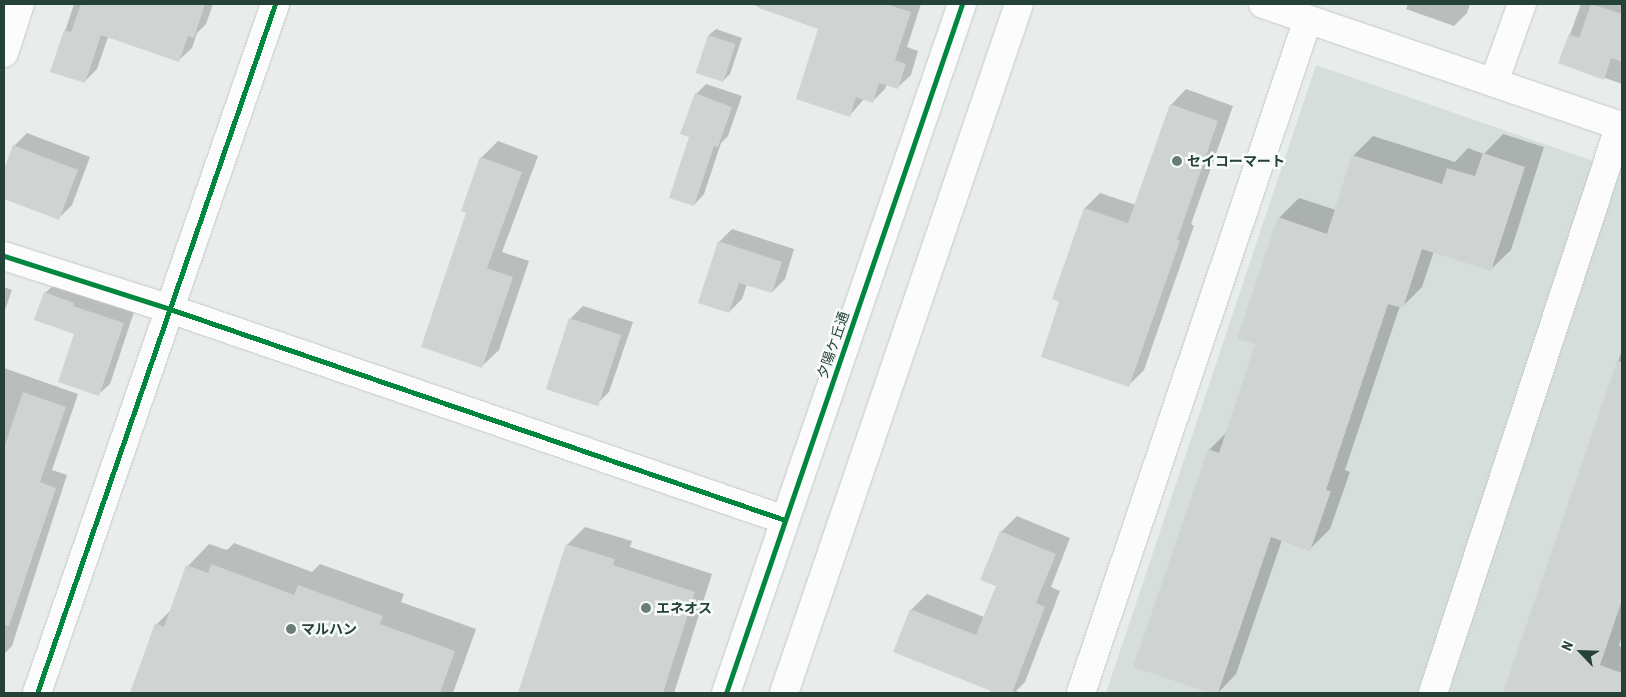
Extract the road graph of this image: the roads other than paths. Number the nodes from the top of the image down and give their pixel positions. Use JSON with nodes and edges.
{"nodes":[{"id":1,"x":20,"y":4,"type":"edge"},
{"id":2,"x":275,"y":4,"type":"edge"},
{"id":3,"x":962,"y":4,"type":"edge"},
{"id":4,"x":1019,"y":4,"type":"edge"},
{"id":5,"x":1263,"y":4,"type":"edge"},
{"id":6,"x":1522,"y":4,"type":"edge"},
{"id":7,"x":1308,"y":19,"type":"junction"},
{"id":8,"x":4,"y":53,"type":"edge"},
{"id":9,"x":1494,"y":82,"type":"junction"},
{"id":10,"x":1621,"y":126,"type":"edge"},
{"id":11,"x":4,"y":256,"type":"edge"},
{"id":12,"x":170,"y":309,"type":"junction"},
{"id":13,"x":785,"y":520,"type":"junction"},
{"id":14,"x":37,"y":693,"type":"edge"},
{"id":15,"x":726,"y":693,"type":"edge"},
{"id":16,"x":784,"y":693,"type":"edge"},
{"id":17,"x":1081,"y":693,"type":"edge"},
{"id":18,"x":1432,"y":693,"type":"edge"}],
"edges":[{"from":1,"to":8,"type":"street"},
{"from":2,"to":12,"type":"street"},
{"from":3,"to":13,"type":"street","name":"夕陽ケ丘通"},
{"from":4,"to":16,"type":"street"},
{"from":5,"to":7,"type":"street"},
{"from":6,"to":9,"type":"street"},
{"from":7,"to":9,"type":"street"},
{"from":7,"to":17,"type":"street"},
{"from":9,"to":10,"type":"street"},
{"from":10,"to":18,"type":"street"},
{"from":11,"to":12,"type":"street"},
{"from":12,"to":13,"type":"street"},
{"from":12,"to":14,"type":"street"},
{"from":13,"to":15,"type":"street","name":"夕陽ケ丘通"}]}
